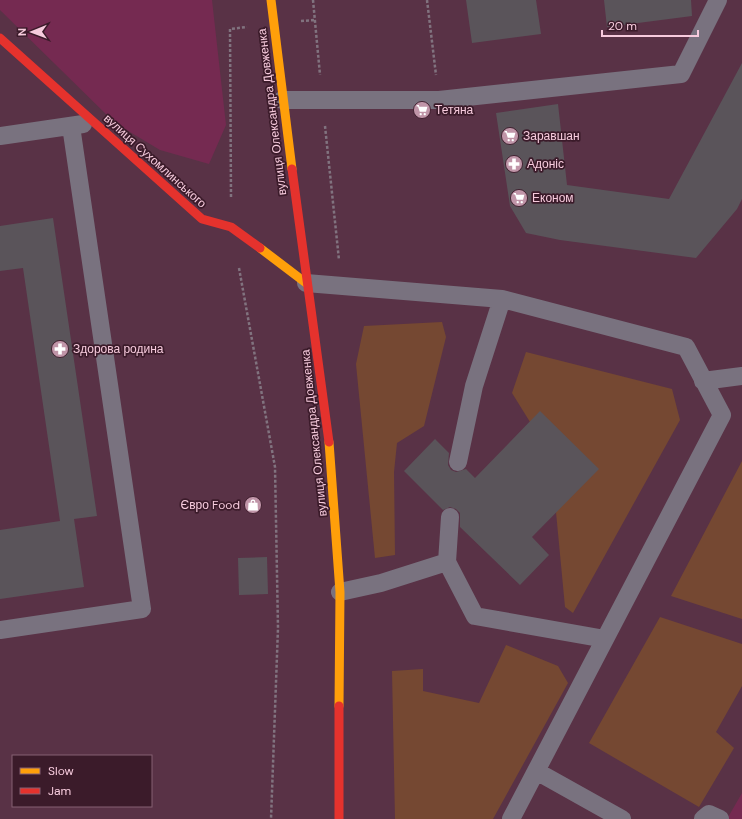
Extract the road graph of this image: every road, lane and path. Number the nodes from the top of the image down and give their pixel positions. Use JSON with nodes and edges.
{"nodes":[{"id":1,"x":271,"y":0,"type":"edge"},
{"id":2,"x":313,"y":0,"type":"edge"},
{"id":3,"x":427,"y":0,"type":"edge"},
{"id":4,"x":718,"y":0,"type":"edge"},
{"id":5,"x":315,"y":20,"type":"junction"},
{"id":6,"x":274,"y":25,"type":"junction"},
{"id":7,"x":0,"y":38,"type":"edge"},
{"id":8,"x":282,"y":100,"type":"junction"},
{"id":9,"x":323,"y":100,"type":"junction"},
{"id":10,"x":439,"y":100,"type":"junction"},
{"id":11,"x":94,"y":122,"type":"junction"},
{"id":12,"x":71,"y":126,"type":"junction"},
{"id":13,"x":0,"y":136,"type":"edge"},
{"id":14,"x":231,"y":227,"type":"junction"},
{"id":15,"x":306,"y":283,"type":"junction"},
{"id":16,"x":342,"y":285,"type":"junction"},
{"id":17,"x":502,"y":299,"type":"junction"},
{"id":18,"x":742,"y":376,"type":"edge"},
{"id":19,"x":704,"y":381,"type":"junction"},
{"id":20,"x":458,"y":462,"type":"dead end"},
{"id":21,"x":450,"y":517,"type":"dead end"},
{"id":22,"x":447,"y":562,"type":"junction"},
{"id":23,"x":340,"y":592,"type":"junction"},
{"id":24,"x":0,"y":630,"type":"edge"},
{"id":25,"x":605,"y":639,"type":"junction"},
{"id":26,"x":536,"y":771,"type":"junction"},
{"id":27,"x":271,"y":819,"type":"edge"},
{"id":28,"x":339,"y":819,"type":"edge"},
{"id":29,"x":511,"y":819,"type":"edge"},
{"id":30,"x":622,"y":819,"type":"edge"},
{"id":31,"x":702,"y":819,"type":"edge"},
{"id":32,"x":720,"y":819,"type":"edge"}],
"edges":[{"from":1,"to":6,"type":"main road","name":"вулиця Олександра Довженка"},
{"from":2,"to":5,"type":"path"},
{"from":3,"to":10,"type":"path"},
{"from":4,"to":10,"type":"lane"},
{"from":5,"to":6,"type":"path"},
{"from":5,"to":9,"type":"path"},
{"from":6,"to":8,"type":"main road","name":"вулиця Олександра Довженка"},
{"from":6,"to":14,"type":"path"},
{"from":7,"to":11,"type":"main road","name":"вулиця Сухомлинського"},
{"from":8,"to":9,"type":"lane"},
{"from":8,"to":15,"type":"main road","name":"вулиця Олександра Довженка"},
{"from":9,"to":10,"type":"lane"},
{"from":9,"to":16,"type":"path"},
{"from":11,"to":12,"type":"lane"},
{"from":11,"to":14,"type":"main road","name":"вулиця Сухомлинського"},
{"from":12,"to":13,"type":"lane"},
{"from":12,"to":24,"type":"lane"},
{"from":14,"to":15,"type":"main road","name":"вулиця Сухомлинського"},
{"from":14,"to":27,"type":"path"},
{"from":15,"to":16,"type":"lane"},
{"from":15,"to":23,"type":"main road","name":"вулиця Олександра Довженка"},
{"from":16,"to":17,"type":"lane"},
{"from":17,"to":19,"type":"lane"},
{"from":17,"to":20,"type":"lane"},
{"from":18,"to":19,"type":"lane"},
{"from":19,"to":25,"type":"lane"},
{"from":21,"to":22,"type":"lane"},
{"from":22,"to":23,"type":"lane"},
{"from":22,"to":25,"type":"lane"},
{"from":23,"to":28,"type":"main road","name":"вулиця Олександра Довженка"},
{"from":25,"to":26,"type":"lane"},
{"from":26,"to":29,"type":"lane"},
{"from":26,"to":30,"type":"lane"},
{"from":31,"to":32,"type":"lane"}]}
